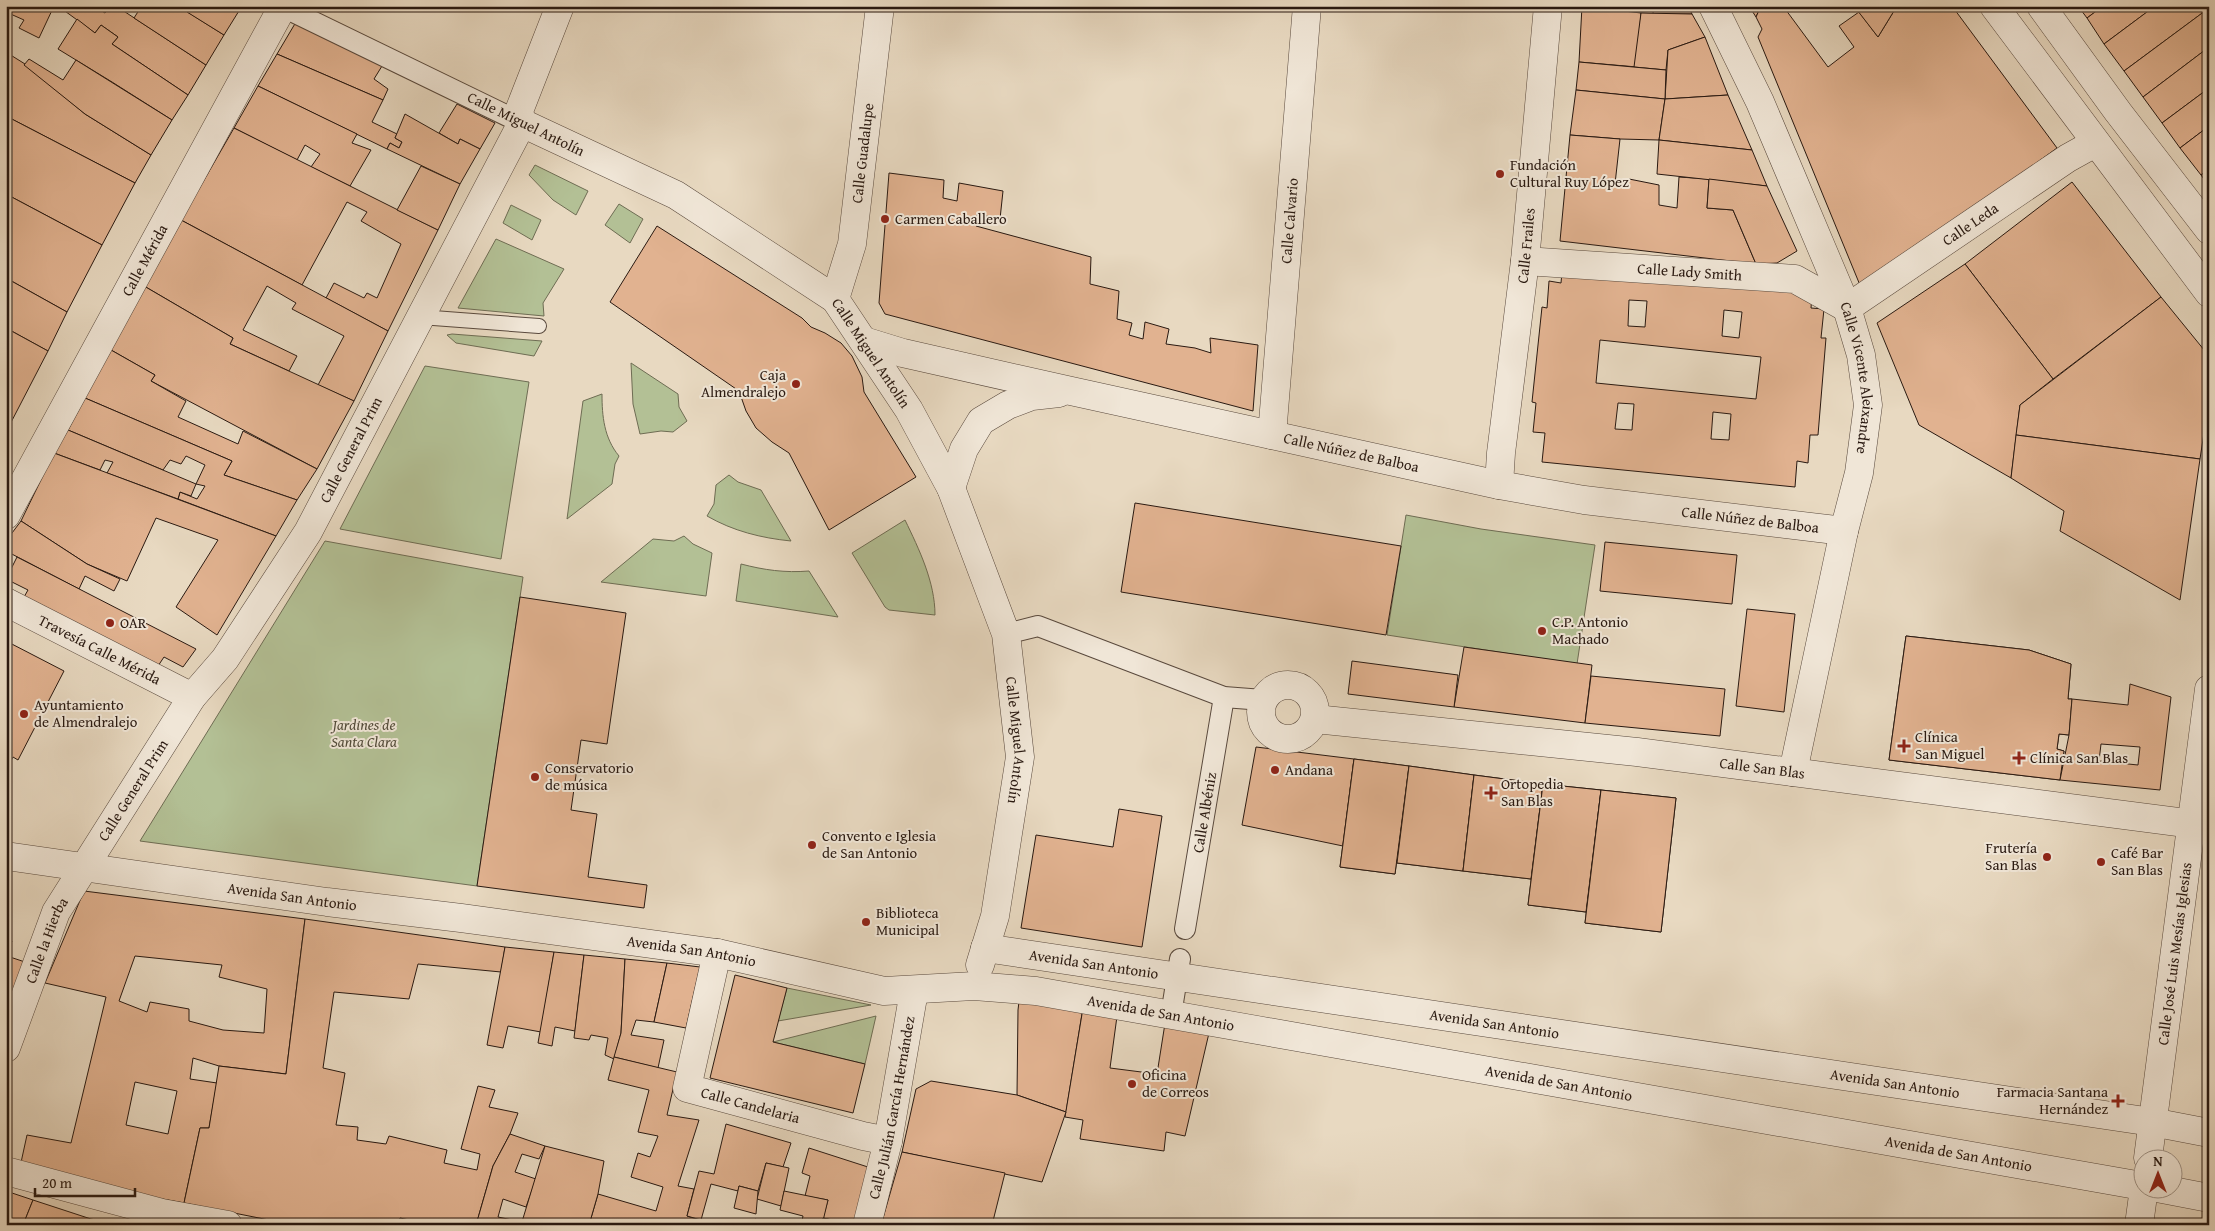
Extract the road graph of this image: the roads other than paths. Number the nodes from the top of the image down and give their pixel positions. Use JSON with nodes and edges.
{"nodes":[{"id":1,"x":560,"y":6,"type":"edge"},
{"id":2,"x":880,"y":6,"type":"edge"},
{"id":3,"x":1307,"y":6,"type":"edge"},
{"id":4,"x":1548,"y":6,"type":"edge"},
{"id":5,"x":1713,"y":6,"type":"edge"},
{"id":6,"x":1994,"y":6,"type":"edge"},
{"id":7,"x":2041,"y":6,"type":"edge"},
{"id":8,"x":282,"y":7,"type":"edge"},
{"id":9,"x":522,"y":123,"type":"junction"},
{"id":10,"x":2095,"y":143,"type":"junction"},
{"id":11,"x":2209,"y":230,"type":"edge"},
{"id":12,"x":1525,"y":262,"type":"junction"},
{"id":13,"x":2209,"y":293,"type":"edge"},
{"id":14,"x":834,"y":299,"type":"junction"},
{"id":15,"x":1848,"y":308,"type":"junction"},
{"id":16,"x":420,"y":317,"type":"junction"},
{"id":17,"x":539,"y":326,"type":"dead end"},
{"id":18,"x":864,"y":342,"type":"junction"},
{"id":19,"x":1071,"y":391,"type":"junction"},
{"id":20,"x":1272,"y":435,"type":"junction"},
{"id":21,"x":1499,"y":485,"type":"junction"},
{"id":22,"x":951,"y":488,"type":"junction"},
{"id":23,"x":7,"y":511,"type":"edge"},
{"id":24,"x":1844,"y":531,"type":"junction"},
{"id":25,"x":6,"y":602,"type":"edge"},
{"id":26,"x":1006,"y":634,"type":"junction"},
{"id":27,"x":2209,"y":689,"type":"edge"},
{"id":28,"x":192,"y":697,"type":"junction"},
{"id":29,"x":1224,"y":697,"type":"junction"},
{"id":30,"x":1263,"y":700,"type":"junction"},
{"id":31,"x":1315,"y":719,"type":"junction"},
{"id":32,"x":1793,"y":772,"type":"junction"},
{"id":33,"x":2200,"y":824,"type":"edge"},
{"id":34,"x":6,"y":856,"type":"edge"},
{"id":35,"x":87,"y":866,"type":"junction"},
{"id":36,"x":1185,"y":929,"type":"dead end"},
{"id":37,"x":985,"y":948,"type":"junction"},
{"id":38,"x":717,"y":954,"type":"junction"},
{"id":39,"x":1178,"y":968,"type":"junction"},
{"id":40,"x":974,"y":986,"type":"junction"},
{"id":41,"x":914,"y":991,"type":"junction"},
{"id":42,"x":1171,"y":1014,"type":"junction"},
{"id":43,"x":6,"y":1048,"type":"edge"},
{"id":44,"x":2152,"y":1122,"type":"junction"},
{"id":45,"x":2209,"y":1133,"type":"edge"},
{"id":46,"x":888,"y":1141,"type":"junction"},
{"id":47,"x":2149,"y":1148,"type":"edge"},
{"id":48,"x":6,"y":1171,"type":"edge"},
{"id":49,"x":2132,"y":1185,"type":"edge"},
{"id":50,"x":2182,"y":1193,"type":"edge"},
{"id":51,"x":2142,"y":1198,"type":"edge"},
{"id":52,"x":2209,"y":1198,"type":"edge"},
{"id":53,"x":228,"y":1225,"type":"edge"},
{"id":54,"x":867,"y":1225,"type":"edge"},
{"id":55,"x":2139,"y":1225,"type":"edge"}],
"edges":[{"from":1,"to":9,"type":"street","name":"Calle General Prim"},
{"from":2,"to":14,"type":"street","name":"Calle Guadalupe"},
{"from":3,"to":20,"type":"street","name":"Calle Calvario"},
{"from":4,"to":12,"type":"street","name":"Calle Frailes"},
{"from":5,"to":15,"type":"street","name":"Calle Vicente Aleixandre"},
{"from":6,"to":10,"type":"street"},
{"from":7,"to":11,"type":"street"},
{"from":8,"to":9,"type":"street","name":"Calle Miguel Antolín"},
{"from":8,"to":23,"type":"street","name":"Calle Mérida"},
{"from":9,"to":14,"type":"street","name":"Calle Miguel Antolín"},
{"from":9,"to":16,"type":"street","name":"Calle General Prim"},
{"from":10,"to":13,"type":"street"},
{"from":10,"to":15,"type":"street","name":"Calle Leda"},
{"from":12,"to":15,"type":"street","name":"Calle Lady Smith"},
{"from":12,"to":21,"type":"street","name":"Calle Frailes"},
{"from":14,"to":18,"type":"street","name":"Calle Miguel Antolín"},
{"from":15,"to":24,"type":"street","name":"Calle Vicente Aleixandre"},
{"from":16,"to":17,"type":"lane"},
{"from":16,"to":28,"type":"street","name":"Calle General Prim"},
{"from":18,"to":19,"type":"street","name":"Calle Núñez de Balboa"},
{"from":18,"to":22,"type":"street","name":"Calle Miguel Antolín"},
{"from":19,"to":20,"type":"street","name":"Calle Núñez de Balboa"},
{"from":19,"to":22,"type":"street"},
{"from":20,"to":21,"type":"street","name":"Calle Núñez de Balboa"},
{"from":21,"to":24,"type":"street","name":"Calle Núñez de Balboa"},
{"from":22,"to":26,"type":"street","name":"Calle Miguel Antolín"},
{"from":24,"to":32,"type":"street","name":"Calle Vicente Aleixandre"},
{"from":25,"to":28,"type":"street","name":"Travesía Calle Mérida"},
{"from":26,"to":29,"type":"street"},
{"from":26,"to":37,"type":"street","name":"Calle Miguel Antolín"},
{"from":27,"to":33,"type":"street","name":"Calle José Luis Mesías Iglesias"},
{"from":28,"to":35,"type":"street","name":"Calle General Prim"},
{"from":29,"to":30,"type":"street"},
{"from":29,"to":36,"type":"street","name":"Calle Albéniz"},
{"from":30,"to":31,"type":"street"},
{"from":30,"to":31,"type":"street"},
{"from":31,"to":32,"type":"street","name":"Calle San Blas"},
{"from":32,"to":33,"type":"street","name":"Calle San Blas"},
{"from":33,"to":44,"type":"street","name":"Calle José Luis Mesías Iglesias"},
{"from":34,"to":35,"type":"street","name":"Avenida San Antonio"},
{"from":35,"to":38,"type":"street","name":"Avenida San Antonio"},
{"from":35,"to":43,"type":"street","name":"Calle la Hierba"},
{"from":37,"to":39,"type":"street","name":"Avenida San Antonio"},
{"from":37,"to":40,"type":"street"},
{"from":38,"to":41,"type":"street","name":"Avenida San Antonio"},
{"from":38,"to":46,"type":"street","name":"Calle Candelaria"},
{"from":39,"to":42,"type":"street"},
{"from":39,"to":44,"type":"street","name":"Avenida San Antonio"},
{"from":40,"to":41,"type":"street","name":"Avenida San Antonio"},
{"from":40,"to":42,"type":"street","name":"Avenida de San Antonio"},
{"from":41,"to":46,"type":"street","name":"Calle Julián García Hernández"},
{"from":42,"to":49,"type":"street","name":"Avenida de San Antonio"},
{"from":44,"to":45,"type":"street","name":"Avenida San Antonio"},
{"from":44,"to":47,"type":"street","name":"Calle José Luis Mesías Iglesias"},
{"from":46,"to":54,"type":"street","name":"Calle Julián García Hernández"},
{"from":48,"to":53,"type":"street"},
{"from":50,"to":52,"type":"street"},
{"from":51,"to":55,"type":"street"}]}
